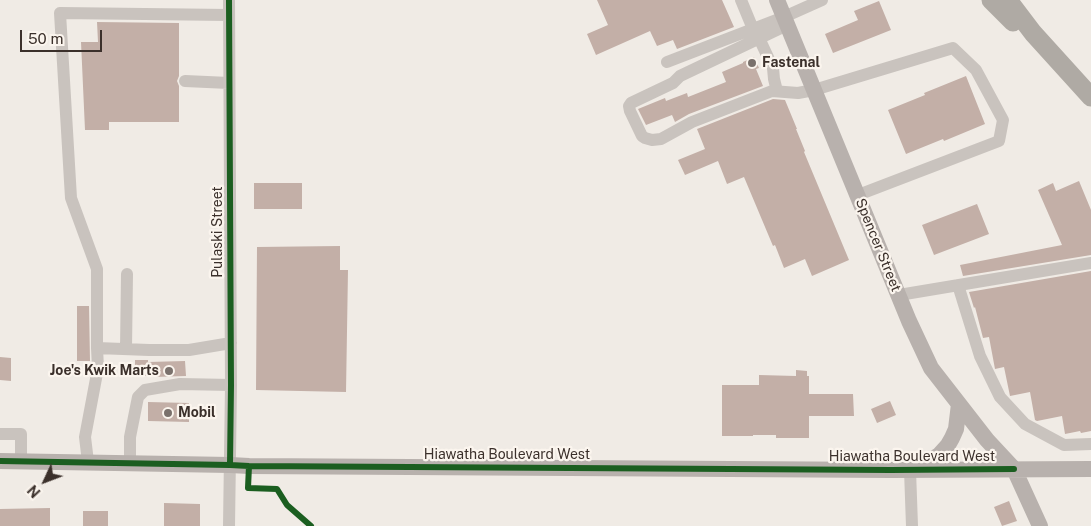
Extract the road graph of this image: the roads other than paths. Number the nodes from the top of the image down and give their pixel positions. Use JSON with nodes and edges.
{"nodes":[{"id":1,"x":229,"y":0,"type":"edge"},
{"id":2,"x":741,"y":0,"type":"edge"},
{"id":3,"x":777,"y":0,"type":"edge"},
{"id":4,"x":822,"y":0,"type":"edge"},
{"id":5,"x":991,"y":0,"type":"edge"},
{"id":6,"x":1008,"y":0,"type":"edge"},
{"id":7,"x":229,"y":15,"type":"junction"},
{"id":8,"x":786,"y":21,"type":"junction"},
{"id":9,"x":756,"y":33,"type":"junction"},
{"id":10,"x":667,"y":62,"type":"dead end"},
{"id":11,"x":1062,"y":66,"type":"junction"},
{"id":12,"x":186,"y":82,"type":"dead end"},
{"id":13,"x":229,"y":83,"type":"junction"},
{"id":14,"x":814,"y":90,"type":"junction"},
{"id":15,"x":777,"y":91,"type":"junction"},
{"id":16,"x":1091,"y":97,"type":"edge"},
{"id":17,"x":858,"y":195,"type":"junction"},
{"id":18,"x":1091,"y":263,"type":"edge"},
{"id":19,"x":127,"y":274,"type":"dead end"},
{"id":20,"x":958,"y":285,"type":"junction"},
{"id":21,"x":899,"y":295,"type":"junction"},
{"id":22,"x":230,"y":343,"type":"junction"},
{"id":23,"x":97,"y":348,"type":"junction"},
{"id":24,"x":126,"y":349,"type":"junction"},
{"id":25,"x":231,"y":385,"type":"junction"},
{"id":26,"x":959,"y":404,"type":"junction"},
{"id":27,"x":0,"y":434,"type":"edge"},
{"id":28,"x":1091,"y":444,"type":"edge"},
{"id":29,"x":0,"y":461,"type":"edge"},
{"id":30,"x":21,"y":461,"type":"junction"},
{"id":31,"x":88,"y":462,"type":"junction"},
{"id":32,"x":130,"y":463,"type":"junction"},
{"id":33,"x":230,"y":465,"type":"junction"},
{"id":34,"x":1091,"y":468,"type":"edge"},
{"id":35,"x":1014,"y":469,"type":"junction"},
{"id":36,"x":910,"y":470,"type":"junction"},
{"id":37,"x":229,"y":526,"type":"edge"},
{"id":38,"x":912,"y":526,"type":"edge"},
{"id":39,"x":1040,"y":526,"type":"edge"}],
"edges":[{"from":1,"to":7,"type":"street","name":"Pulaski Street"},
{"from":2,"to":9,"type":"street"},
{"from":3,"to":8,"type":"main road","name":"Spencer Street"},
{"from":4,"to":8,"type":"street"},
{"from":5,"to":11,"type":"highway"},
{"from":6,"to":11,"type":"highway"},
{"from":7,"to":13,"type":"street","name":"Pulaski Street"},
{"from":7,"to":23,"type":"street"},
{"from":8,"to":9,"type":"street"},
{"from":8,"to":14,"type":"main road","name":"Spencer Street"},
{"from":9,"to":10,"type":"street"},
{"from":9,"to":15,"type":"street"},
{"from":9,"to":15,"type":"street"},
{"from":11,"to":16,"type":"highway"},
{"from":12,"to":13,"type":"street"},
{"from":13,"to":22,"type":"street","name":"Pulaski Street"},
{"from":14,"to":15,"type":"street"},
{"from":14,"to":17,"type":"main road","name":"Spencer Street"},
{"from":14,"to":17,"type":"street"},
{"from":17,"to":21,"type":"main road","name":"Spencer Street"},
{"from":18,"to":20,"type":"street"},
{"from":19,"to":24,"type":"street"},
{"from":20,"to":21,"type":"street"},
{"from":20,"to":28,"type":"street"},
{"from":21,"to":26,"type":"main road","name":"Spencer Street"},
{"from":22,"to":24,"type":"street"},
{"from":22,"to":25,"type":"street","name":"Pulaski Street"},
{"from":23,"to":24,"type":"street"},
{"from":23,"to":31,"type":"street"},
{"from":25,"to":32,"type":"street"},
{"from":25,"to":33,"type":"street","name":"Pulaski Street"},
{"from":26,"to":35,"type":"main road","name":"Spencer Street"},
{"from":26,"to":36,"type":"main road"},
{"from":27,"to":30,"type":"street"},
{"from":29,"to":30,"type":"main road","name":"Hiawatha Boulevard West"},
{"from":30,"to":31,"type":"main road","name":"Hiawatha Boulevard West"},
{"from":31,"to":32,"type":"main road","name":"Hiawatha Boulevard West"},
{"from":32,"to":33,"type":"main road","name":"Hiawatha Boulevard West"},
{"from":33,"to":36,"type":"main road","name":"Hiawatha Boulevard West"},
{"from":33,"to":37,"type":"street","name":"Pulaski Street"},
{"from":34,"to":35,"type":"main road","name":"Hiawatha Boulevard West"},
{"from":35,"to":36,"type":"main road","name":"Hiawatha Boulevard West"},
{"from":35,"to":39,"type":"main road","name":"Spencer Street"},
{"from":36,"to":38,"type":"street"}]}
